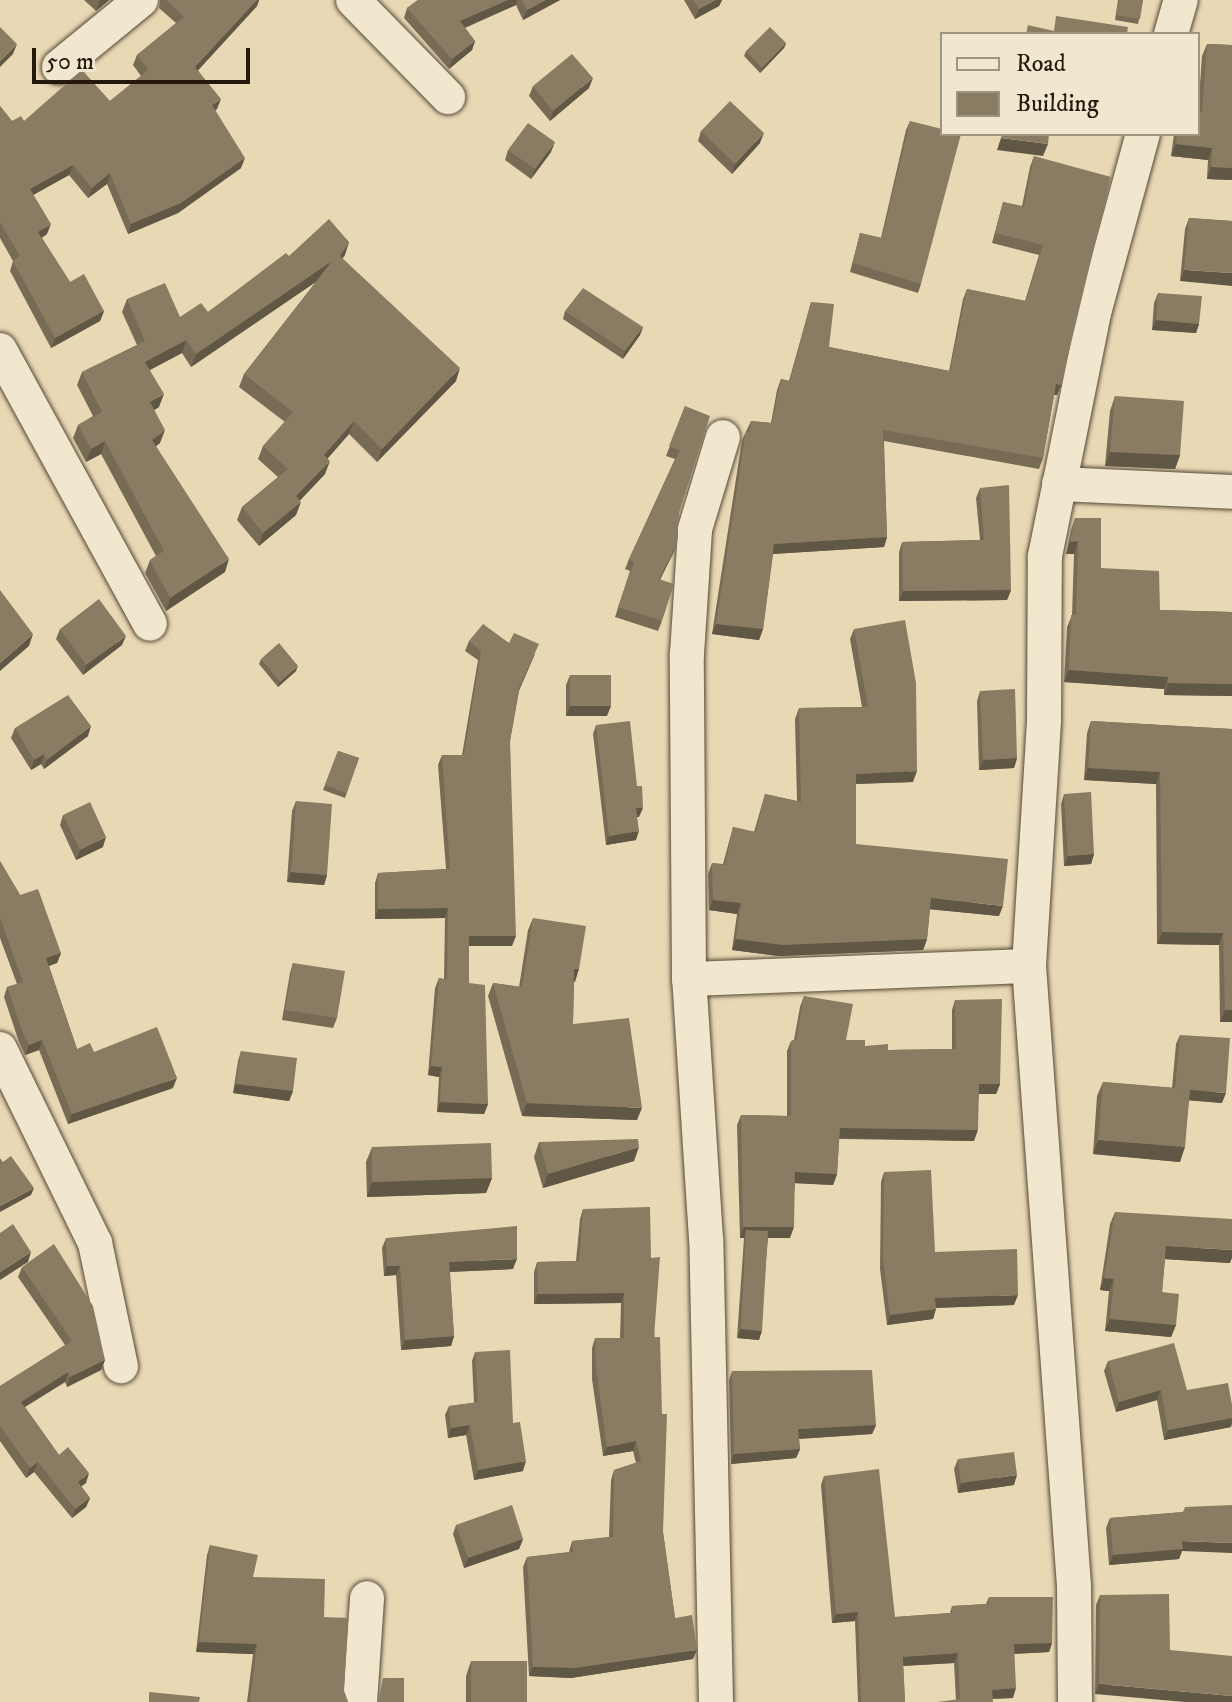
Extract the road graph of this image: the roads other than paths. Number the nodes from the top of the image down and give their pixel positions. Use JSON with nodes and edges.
{"nodes":[{"id":1,"x":141,"y":0,"type":"edge"},
{"id":2,"x":353,"y":0,"type":"edge"},
{"id":3,"x":1181,"y":0,"type":"edge"},
{"id":4,"x":1172,"y":32,"type":"edge"},
{"id":5,"x":59,"y":67,"type":"dead end"},
{"id":6,"x":448,"y":97,"type":"dead end"},
{"id":7,"x":1142,"y":136,"type":"edge"},
{"id":8,"x":0,"y":350,"type":"edge"},
{"id":9,"x":723,"y":437,"type":"dead end"},
{"id":10,"x":1059,"y":484,"type":"junction"},
{"id":11,"x":1232,"y":492,"type":"edge"},
{"id":12,"x":150,"y":624,"type":"dead end"},
{"id":13,"x":1029,"y":966,"type":"junction"},
{"id":14,"x":689,"y":979,"type":"junction"},
{"id":15,"x":0,"y":1049,"type":"edge"},
{"id":16,"x":9,"y":1087,"type":"edge"},
{"id":17,"x":121,"y":1366,"type":"dead end"},
{"id":18,"x":367,"y":1598,"type":"dead end"},
{"id":19,"x":360,"y":1702,"type":"edge"},
{"id":20,"x":716,"y":1702,"type":"edge"},
{"id":21,"x":1075,"y":1702,"type":"edge"}],
"edges":[{"from":1,"to":5,"type":"street"},
{"from":2,"to":6,"type":"street"},
{"from":3,"to":4,"type":"street"},
{"from":7,"to":10,"type":"street"},
{"from":8,"to":12,"type":"street"},
{"from":9,"to":14,"type":"street"},
{"from":10,"to":11,"type":"street"},
{"from":10,"to":13,"type":"street"},
{"from":13,"to":14,"type":"street"},
{"from":13,"to":21,"type":"street"},
{"from":14,"to":20,"type":"street"},
{"from":15,"to":16,"type":"street"},
{"from":16,"to":17,"type":"street"},
{"from":18,"to":19,"type":"street"}]}
